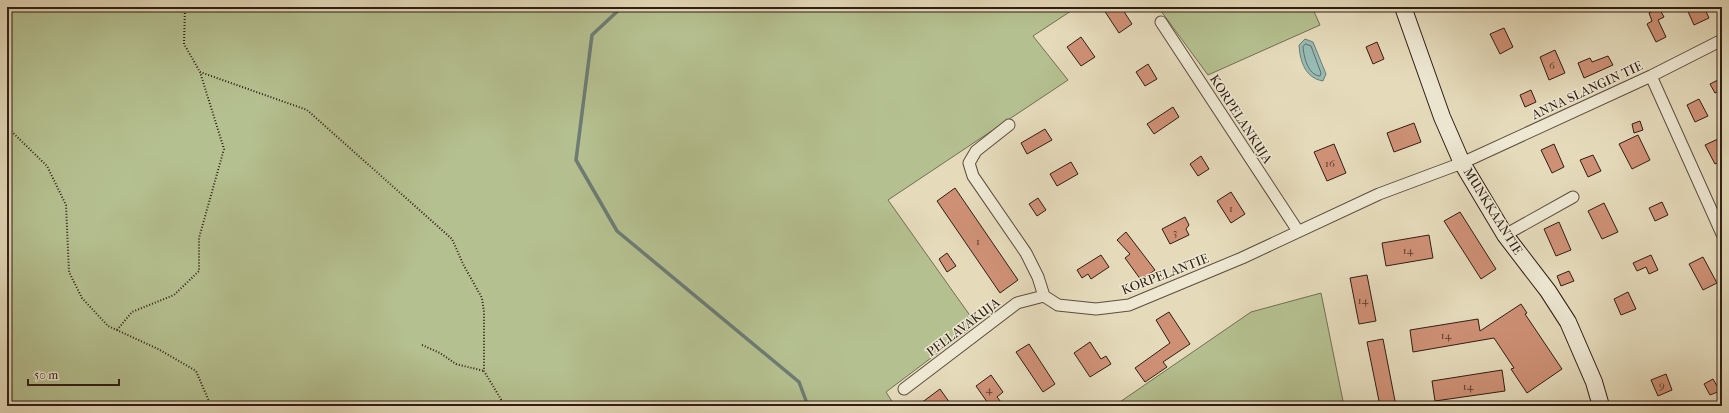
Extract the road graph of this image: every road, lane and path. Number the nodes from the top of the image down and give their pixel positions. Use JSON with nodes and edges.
{"nodes":[{"id":1,"x":185,"y":7,"type":"edge"},
{"id":2,"x":1403,"y":7,"type":"edge"},
{"id":3,"x":1161,"y":22,"type":"dead end"},
{"id":4,"x":1722,"y":40,"type":"edge"},
{"id":5,"x":200,"y":72,"type":"junction"},
{"id":6,"x":1652,"y":76,"type":"junction"},
{"id":7,"x":1009,"y":125,"type":"dead end"},
{"id":8,"x":7,"y":127,"type":"edge"},
{"id":9,"x":1462,"y":163,"type":"junction"},
{"id":10,"x":1573,"y":197,"type":"dead end"},
{"id":11,"x":1298,"y":231,"type":"junction"},
{"id":12,"x":1722,"y":234,"type":"edge"},
{"id":13,"x":1505,"y":235,"type":"junction"},
{"id":14,"x":1044,"y":296,"type":"junction"},
{"id":15,"x":117,"y":330,"type":"junction"},
{"id":16,"x":422,"y":345,"type":"dead end"},
{"id":17,"x":484,"y":371,"type":"junction"},
{"id":18,"x":904,"y":389,"type":"dead end"},
{"id":19,"x":211,"y":406,"type":"edge"},
{"id":20,"x":505,"y":406,"type":"edge"},
{"id":21,"x":1601,"y":406,"type":"edge"}],
"edges":[{"from":1,"to":5,"type":"path"},
{"from":2,"to":9,"type":"street","name":"MUNKKAANTIE"},
{"from":3,"to":11,"type":"street","name":"KORPELANKUJA"},
{"from":4,"to":6,"type":"street","name":"ANNA SLANGIN TIE"},
{"from":5,"to":15,"type":"path"},
{"from":5,"to":17,"type":"path"},
{"from":6,"to":9,"type":"street","name":"ANNA SLANGIN TIE"},
{"from":6,"to":12,"type":"street"},
{"from":7,"to":14,"type":"street"},
{"from":8,"to":15,"type":"path"},
{"from":9,"to":11,"type":"street","name":"KORPELANTIE"},
{"from":9,"to":13,"type":"street","name":"MUNKKAANTIE"},
{"from":10,"to":13,"type":"street"},
{"from":11,"to":14,"type":"street","name":"KORPELANTIE"},
{"from":13,"to":21,"type":"street","name":"MUNKKAANTIE"},
{"from":14,"to":18,"type":"street","name":"PELLAVAKUJA"},
{"from":15,"to":19,"type":"path"},
{"from":16,"to":17,"type":"path"},
{"from":17,"to":20,"type":"path"}]}
